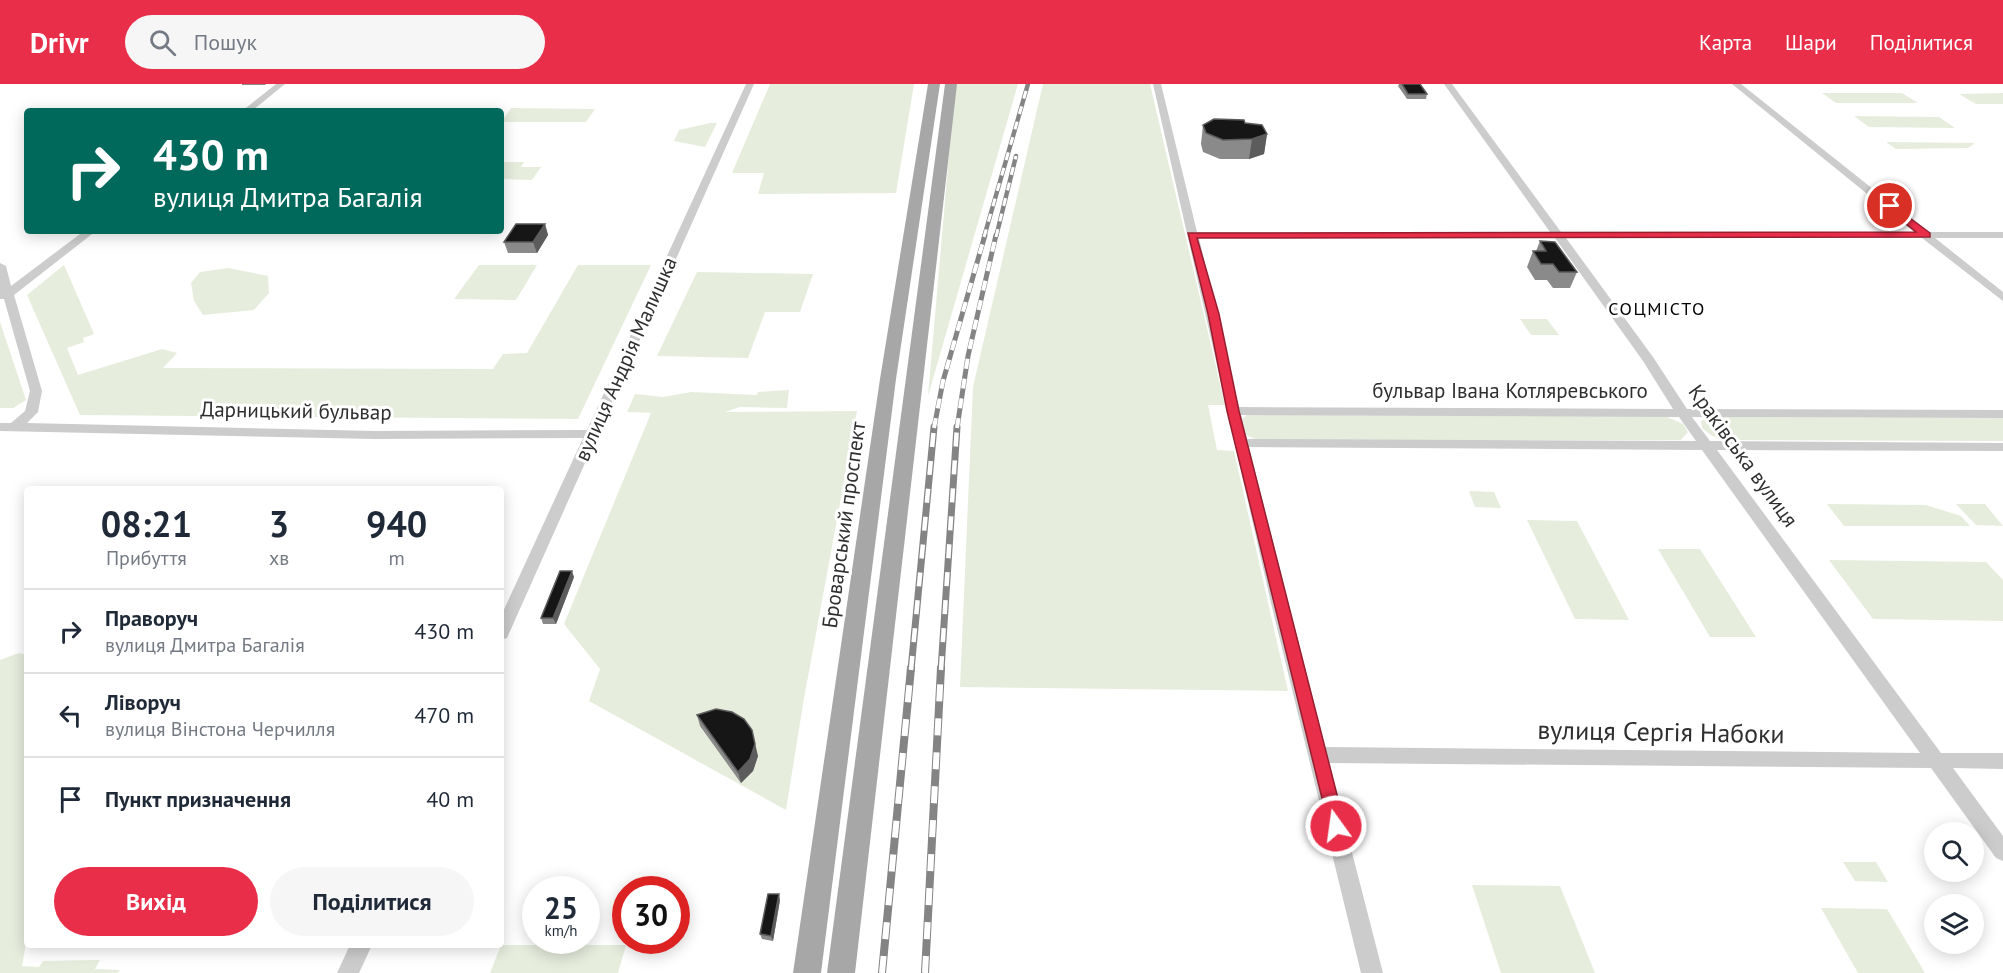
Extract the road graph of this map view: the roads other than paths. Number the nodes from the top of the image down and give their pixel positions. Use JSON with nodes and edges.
{"nodes":[{"id":1,"x":281,"y":84,"type":"edge"},
{"id":2,"x":750,"y":84,"type":"edge"},
{"id":3,"x":934,"y":84,"type":"edge"},
{"id":4,"x":951,"y":84,"type":"edge"},
{"id":5,"x":1157,"y":84,"type":"edge"},
{"id":6,"x":1448,"y":84,"type":"edge"},
{"id":7,"x":1736,"y":84,"type":"edge"},
{"id":8,"x":250,"y":108,"type":"edge"},
{"id":9,"x":87,"y":234,"type":"edge"},
{"id":10,"x":1191,"y":235,"type":"junction"},
{"id":11,"x":1559,"y":235,"type":"junction"},
{"id":12,"x":1926,"y":235,"type":"junction"},
{"id":13,"x":2003,"y":236,"type":"edge"},
{"id":14,"x":0,"y":267,"type":"edge"},
{"id":15,"x":4,"y":295,"type":"edge"},
{"id":16,"x":2003,"y":298,"type":"edge"},
{"id":17,"x":1233,"y":411,"type":"junction"},
{"id":18,"x":1682,"y":412,"type":"junction"},
{"id":19,"x":2003,"y":414,"type":"edge"},
{"id":20,"x":0,"y":427,"type":"edge"},
{"id":21,"x":15,"y":427,"type":"junction"},
{"id":22,"x":592,"y":434,"type":"junction"},
{"id":23,"x":1242,"y":443,"type":"junction"},
{"id":24,"x":1706,"y":445,"type":"junction"},
{"id":25,"x":2003,"y":447,"type":"edge"},
{"id":26,"x":504,"y":627,"type":"edge"},
{"id":27,"x":1317,"y":754,"type":"junction"},
{"id":28,"x":1936,"y":761,"type":"junction"},
{"id":29,"x":2003,"y":761,"type":"edge"},
{"id":30,"x":2003,"y":852,"type":"edge"},
{"id":31,"x":360,"y":948,"type":"edge"},
{"id":32,"x":348,"y":973,"type":"edge"},
{"id":33,"x":807,"y":973,"type":"edge"},
{"id":34,"x":841,"y":973,"type":"edge"},
{"id":35,"x":1372,"y":973,"type":"edge"}],
"edges":[{"from":1,"to":8,"type":"street"},
{"from":2,"to":22,"type":"street","name":"вулиця Андрія Малишка"},
{"from":3,"to":33,"type":"main road","name":"Броварський проспект"},
{"from":4,"to":34,"type":"main road"},
{"from":5,"to":10,"type":"street"},
{"from":6,"to":11,"type":"street","name":"Краківська вулиця"},
{"from":7,"to":12,"type":"street"},
{"from":9,"to":15,"type":"street"},
{"from":10,"to":11,"type":"street"},
{"from":10,"to":17,"type":"street"},
{"from":11,"to":12,"type":"street"},
{"from":11,"to":18,"type":"street","name":"Краківська вулиця"},
{"from":12,"to":13,"type":"street"},
{"from":12,"to":16,"type":"street"},
{"from":14,"to":15,"type":"street"},
{"from":15,"to":21,"type":"street"},
{"from":17,"to":18,"type":"street","name":"бульвар Івана Котляревського"},
{"from":17,"to":23,"type":"street"},
{"from":18,"to":19,"type":"street","name":"бульвар Івана Котляревського"},
{"from":18,"to":24,"type":"street","name":"Краківська вулиця"},
{"from":20,"to":21,"type":"street","name":"Дарницький бульвар"},
{"from":21,"to":22,"type":"street","name":"Дарницький бульвар"},
{"from":22,"to":26,"type":"street","name":"вулиця Андрія Малишка"},
{"from":23,"to":24,"type":"street"},
{"from":23,"to":27,"type":"street"},
{"from":24,"to":25,"type":"street"},
{"from":24,"to":28,"type":"street","name":"Краківська вулиця"},
{"from":27,"to":28,"type":"street","name":"вулиця Сергія Набоки"},
{"from":27,"to":35,"type":"street"},
{"from":28,"to":29,"type":"street","name":"вулиця Сергія Набоки"},
{"from":28,"to":30,"type":"street","name":"Краківська вулиця"},
{"from":31,"to":32,"type":"street"}]}
